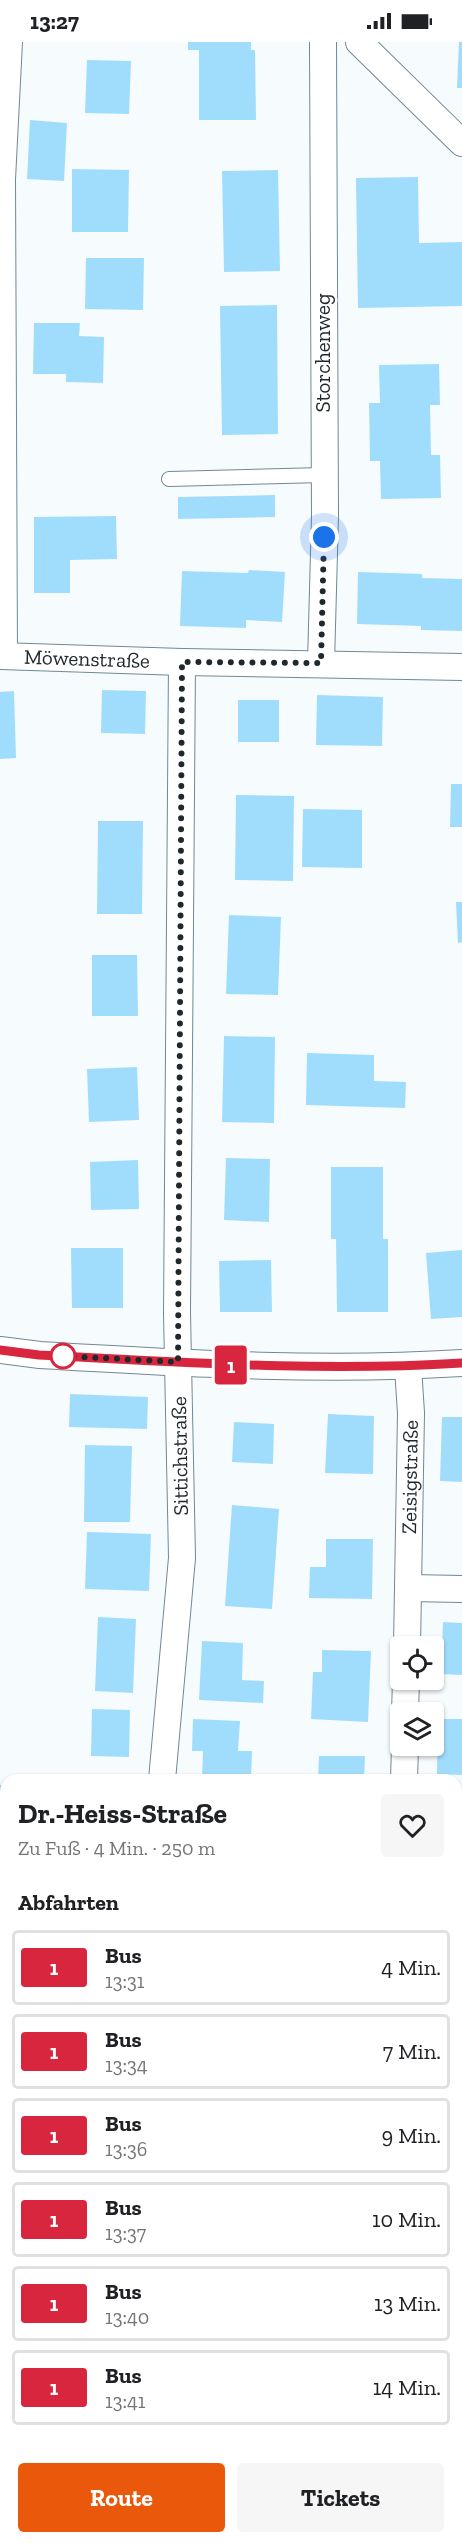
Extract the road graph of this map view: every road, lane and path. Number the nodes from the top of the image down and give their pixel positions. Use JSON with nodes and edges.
{"nodes":[{"id":1,"x":9,"y":42,"type":"edge"},
{"id":2,"x":323,"y":42,"type":"edge"},
{"id":3,"x":359,"y":42,"type":"edge"},
{"id":4,"x":462,"y":143,"type":"edge"},
{"id":5,"x":323,"y":475,"type":"junction"},
{"id":6,"x":169,"y":479,"type":"dead end"},
{"id":7,"x":2,"y":656,"type":"edge"},
{"id":8,"x":182,"y":662,"type":"junction"},
{"id":9,"x":321,"y":663,"type":"junction"},
{"id":10,"x":462,"y":667,"type":"edge"},
{"id":11,"x":0,"y":1350,"type":"edge"},
{"id":12,"x":178,"y":1362,"type":"junction"},
{"id":13,"x":462,"y":1363,"type":"edge"},
{"id":14,"x":408,"y":1367,"type":"junction"},
{"id":15,"x":409,"y":1588,"type":"junction"},
{"id":16,"x":462,"y":1589,"type":"edge"},
{"id":17,"x":407,"y":1636,"type":"edge"},
{"id":18,"x":405,"y":1756,"type":"edge"},
{"id":19,"x":163,"y":1774,"type":"edge"},
{"id":20,"x":404,"y":1774,"type":"edge"}],
"edges":[{"from":1,"to":7,"type":"street"},
{"from":2,"to":5,"type":"street","name":"Storchenweg"},
{"from":3,"to":4,"type":"street"},
{"from":5,"to":6,"type":"lane"},
{"from":5,"to":9,"type":"street","name":"Storchenweg"},
{"from":7,"to":8,"type":"street","name":"Möwenstraße"},
{"from":8,"to":9,"type":"street","name":"Möwenstraße"},
{"from":8,"to":12,"type":"street","name":"Sittichstraße"},
{"from":9,"to":10,"type":"street","name":"Möwenstraße"},
{"from":11,"to":12,"type":"street"},
{"from":12,"to":14,"type":"street"},
{"from":12,"to":19,"type":"street","name":"Sittichstraße"},
{"from":13,"to":14,"type":"street"},
{"from":14,"to":15,"type":"street","name":"Zeisigstraße"},
{"from":15,"to":16,"type":"street"},
{"from":15,"to":17,"type":"street","name":"Zeisigstraße"},
{"from":18,"to":20,"type":"street"}]}
